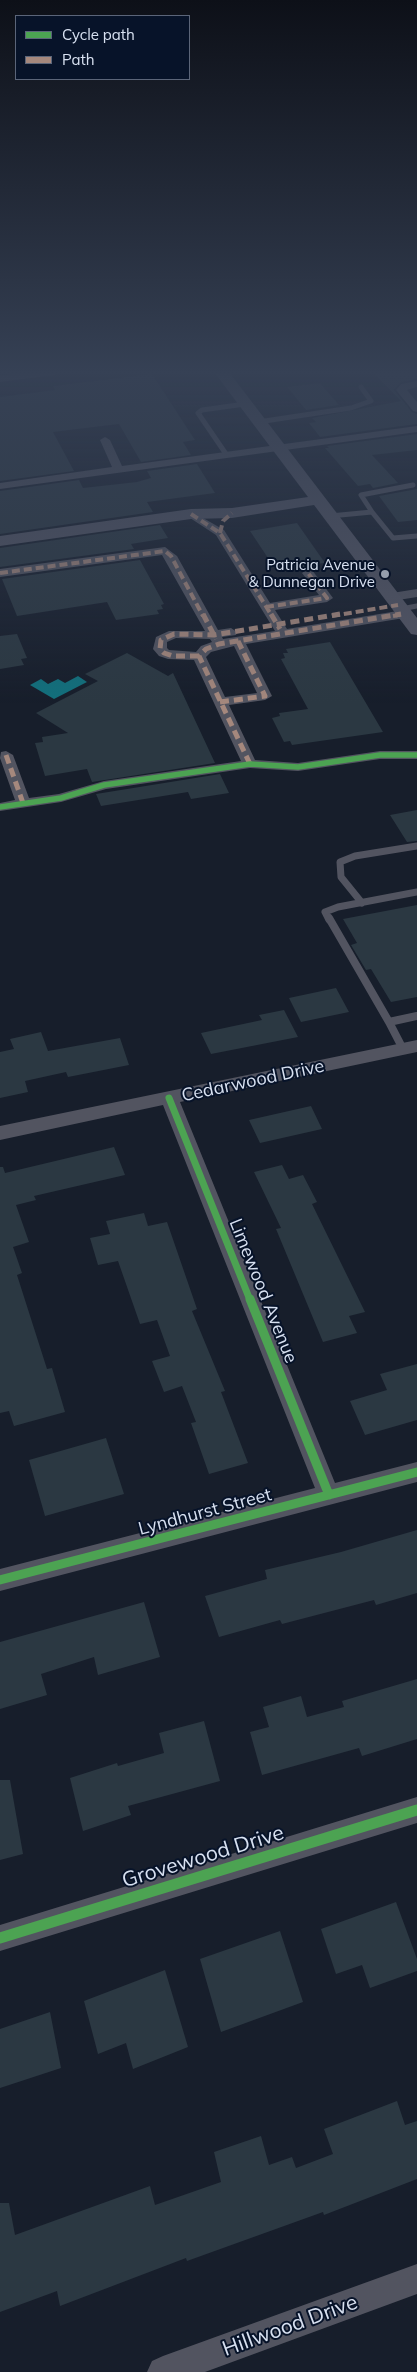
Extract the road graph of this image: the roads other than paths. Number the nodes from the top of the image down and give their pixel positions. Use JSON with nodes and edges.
{"nodes":[{"id":1,"x":23,"y":483,"type":"edge"},
{"id":2,"x":304,"y":483,"type":"edge"},
{"id":3,"x":413,"y":485,"type":"dead end"},
{"id":4,"x":0,"y":486,"type":"edge"},
{"id":5,"x":314,"y":496,"type":"junction"},
{"id":6,"x":232,"y":512,"type":"junction"},
{"id":7,"x":372,"y":512,"type":"junction"},
{"id":8,"x":191,"y":514,"type":"junction"},
{"id":9,"x":330,"y":516,"type":"junction"},
{"id":10,"x":220,"y":533,"type":"junction"},
{"id":11,"x":417,"y":536,"type":"edge"},
{"id":12,"x":0,"y":541,"type":"edge"},
{"id":13,"x":0,"y":573,"type":"edge"},
{"id":14,"x":308,"y":573,"type":"dead end"},
{"id":15,"x":417,"y":593,"type":"edge"},
{"id":16,"x":402,"y":606,"type":"edge"},
{"id":17,"x":266,"y":607,"type":"junction"},
{"id":18,"x":280,"y":629,"type":"junction"},
{"id":19,"x":417,"y":630,"type":"edge"},
{"id":20,"x":216,"y":640,"type":"junction"},
{"id":21,"x":238,"y":642,"type":"junction"},
{"id":22,"x":198,"y":656,"type":"junction"},
{"id":23,"x":220,"y":702,"type":"junction"},
{"id":24,"x":6,"y":755,"type":"dead end"},
{"id":25,"x":417,"y":755,"type":"edge"},
{"id":26,"x":250,"y":764,"type":"junction"},
{"id":27,"x":23,"y":803,"type":"junction"},
{"id":28,"x":0,"y":807,"type":"edge"},
{"id":29,"x":417,"y":846,"type":"edge"},
{"id":30,"x":417,"y":892,"type":"edge"},
{"id":31,"x":362,"y":903,"type":"junction"},
{"id":32,"x":417,"y":1016,"type":"edge"},
{"id":33,"x":389,"y":1022,"type":"junction"},
{"id":34,"x":410,"y":1047,"type":"edge"},
{"id":35,"x":169,"y":1098,"type":"junction"},
{"id":36,"x":0,"y":1133,"type":"edge"},
{"id":37,"x":417,"y":1472,"type":"edge"},
{"id":38,"x":329,"y":1495,"type":"junction"},
{"id":39,"x":0,"y":1580,"type":"edge"},
{"id":40,"x":417,"y":1810,"type":"edge"},
{"id":41,"x":0,"y":1938,"type":"edge"},
{"id":42,"x":417,"y":2279,"type":"edge"},
{"id":43,"x":163,"y":2372,"type":"edge"}],
"edges":[{"from":1,"to":4,"type":"street"},
{"from":2,"to":5,"type":"street"},
{"from":3,"to":7,"type":"lane"},
{"from":5,"to":6,"type":"street"},
{"from":5,"to":8,"type":"street"},
{"from":5,"to":9,"type":"street"},
{"from":6,"to":8,"type":"street"},
{"from":6,"to":10,"type":"street"},
{"from":7,"to":9,"type":"lane"},
{"from":7,"to":11,"type":"lane"},
{"from":8,"to":10,"type":"street"},
{"from":8,"to":12,"type":"street"},
{"from":9,"to":16,"type":"street"},
{"from":10,"to":17,"type":"street"},
{"from":13,"to":20,"type":"street"},
{"from":14,"to":17,"type":"street"},
{"from":15,"to":16,"type":"street"},
{"from":16,"to":18,"type":"street"},
{"from":16,"to":19,"type":"street"},
{"from":17,"to":18,"type":"street"},
{"from":18,"to":20,"type":"street"},
{"from":18,"to":21,"type":"street"},
{"from":20,"to":21,"type":"street"},
{"from":20,"to":22,"type":"street"},
{"from":20,"to":22,"type":"street"},
{"from":21,"to":23,"type":"street"},
{"from":22,"to":23,"type":"street"},
{"from":23,"to":26,"type":"street"},
{"from":24,"to":27,"type":"street"},
{"from":25,"to":26,"type":"street"},
{"from":26,"to":27,"type":"street"},
{"from":27,"to":28,"type":"street"},
{"from":29,"to":31,"type":"lane"},
{"from":30,"to":31,"type":"lane"},
{"from":31,"to":33,"type":"lane"},
{"from":32,"to":33,"type":"lane"},
{"from":33,"to":34,"type":"lane"},
{"from":34,"to":35,"type":"street","name":"Cedarwood Drive"},
{"from":35,"to":36,"type":"street","name":"Cedarwood Drive"},
{"from":35,"to":38,"type":"street","name":"Limewood Avenue"},
{"from":37,"to":38,"type":"street","name":"Lyndhurst Street"},
{"from":38,"to":39,"type":"street","name":"Lyndhurst Street"},
{"from":40,"to":41,"type":"street","name":"Grovewood Drive"},
{"from":42,"to":43,"type":"street","name":"Hillwood Drive"}]}
